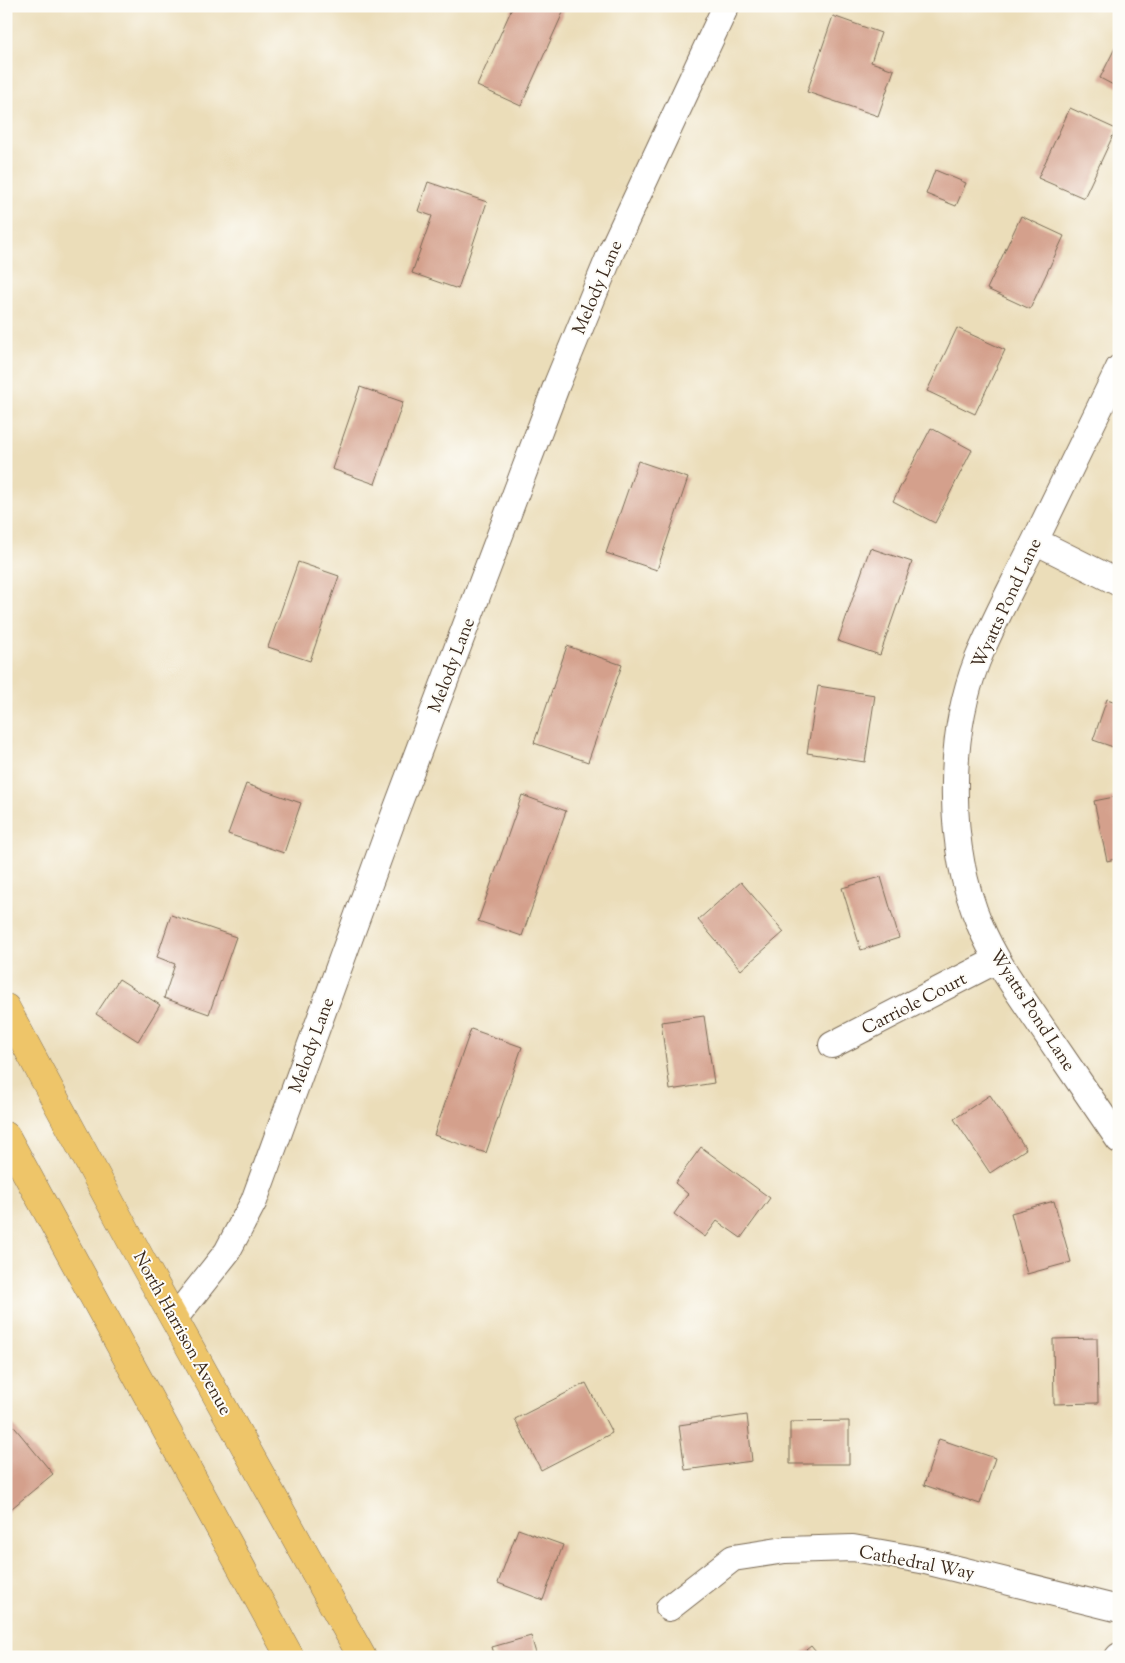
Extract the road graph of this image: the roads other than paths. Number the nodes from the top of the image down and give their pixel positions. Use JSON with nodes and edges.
{"nodes":[{"id":1,"x":726,"y":6,"type":"edge"},
{"id":2,"x":1119,"y":368,"type":"edge"},
{"id":3,"x":1035,"y":541,"type":"junction"},
{"id":4,"x":1119,"y":583,"type":"edge"},
{"id":5,"x":997,"y":960,"type":"junction"},
{"id":6,"x":7,"y":1010,"type":"edge"},
{"id":7,"x":832,"y":1045,"type":"dead end"},
{"id":8,"x":6,"y":1136,"type":"edge"},
{"id":9,"x":1119,"y":1140,"type":"edge"},
{"id":10,"x":174,"y":1319,"type":"junction"},
{"id":11,"x":670,"y":1608,"type":"dead end"},
{"id":12,"x":1119,"y":1609,"type":"edge"},
{"id":13,"x":290,"y":1657,"type":"edge"},
{"id":14,"x":362,"y":1657,"type":"edge"}],
"edges":[{"from":1,"to":10,"type":"street","name":"Melody Lane"},
{"from":2,"to":3,"type":"street","name":"Wyatts Pond Lane"},
{"from":3,"to":4,"type":"street"},
{"from":3,"to":5,"type":"street","name":"Wyatts Pond Lane"},
{"from":5,"to":7,"type":"street","name":"Carriole Court"},
{"from":5,"to":9,"type":"street","name":"Wyatts Pond Lane"},
{"from":6,"to":10,"type":"main road","name":"North Harrison Avenue"},
{"from":8,"to":13,"type":"main road"},
{"from":10,"to":14,"type":"main road","name":"North Harrison Avenue"},
{"from":11,"to":12,"type":"street","name":"Cathedral Way"}]}
